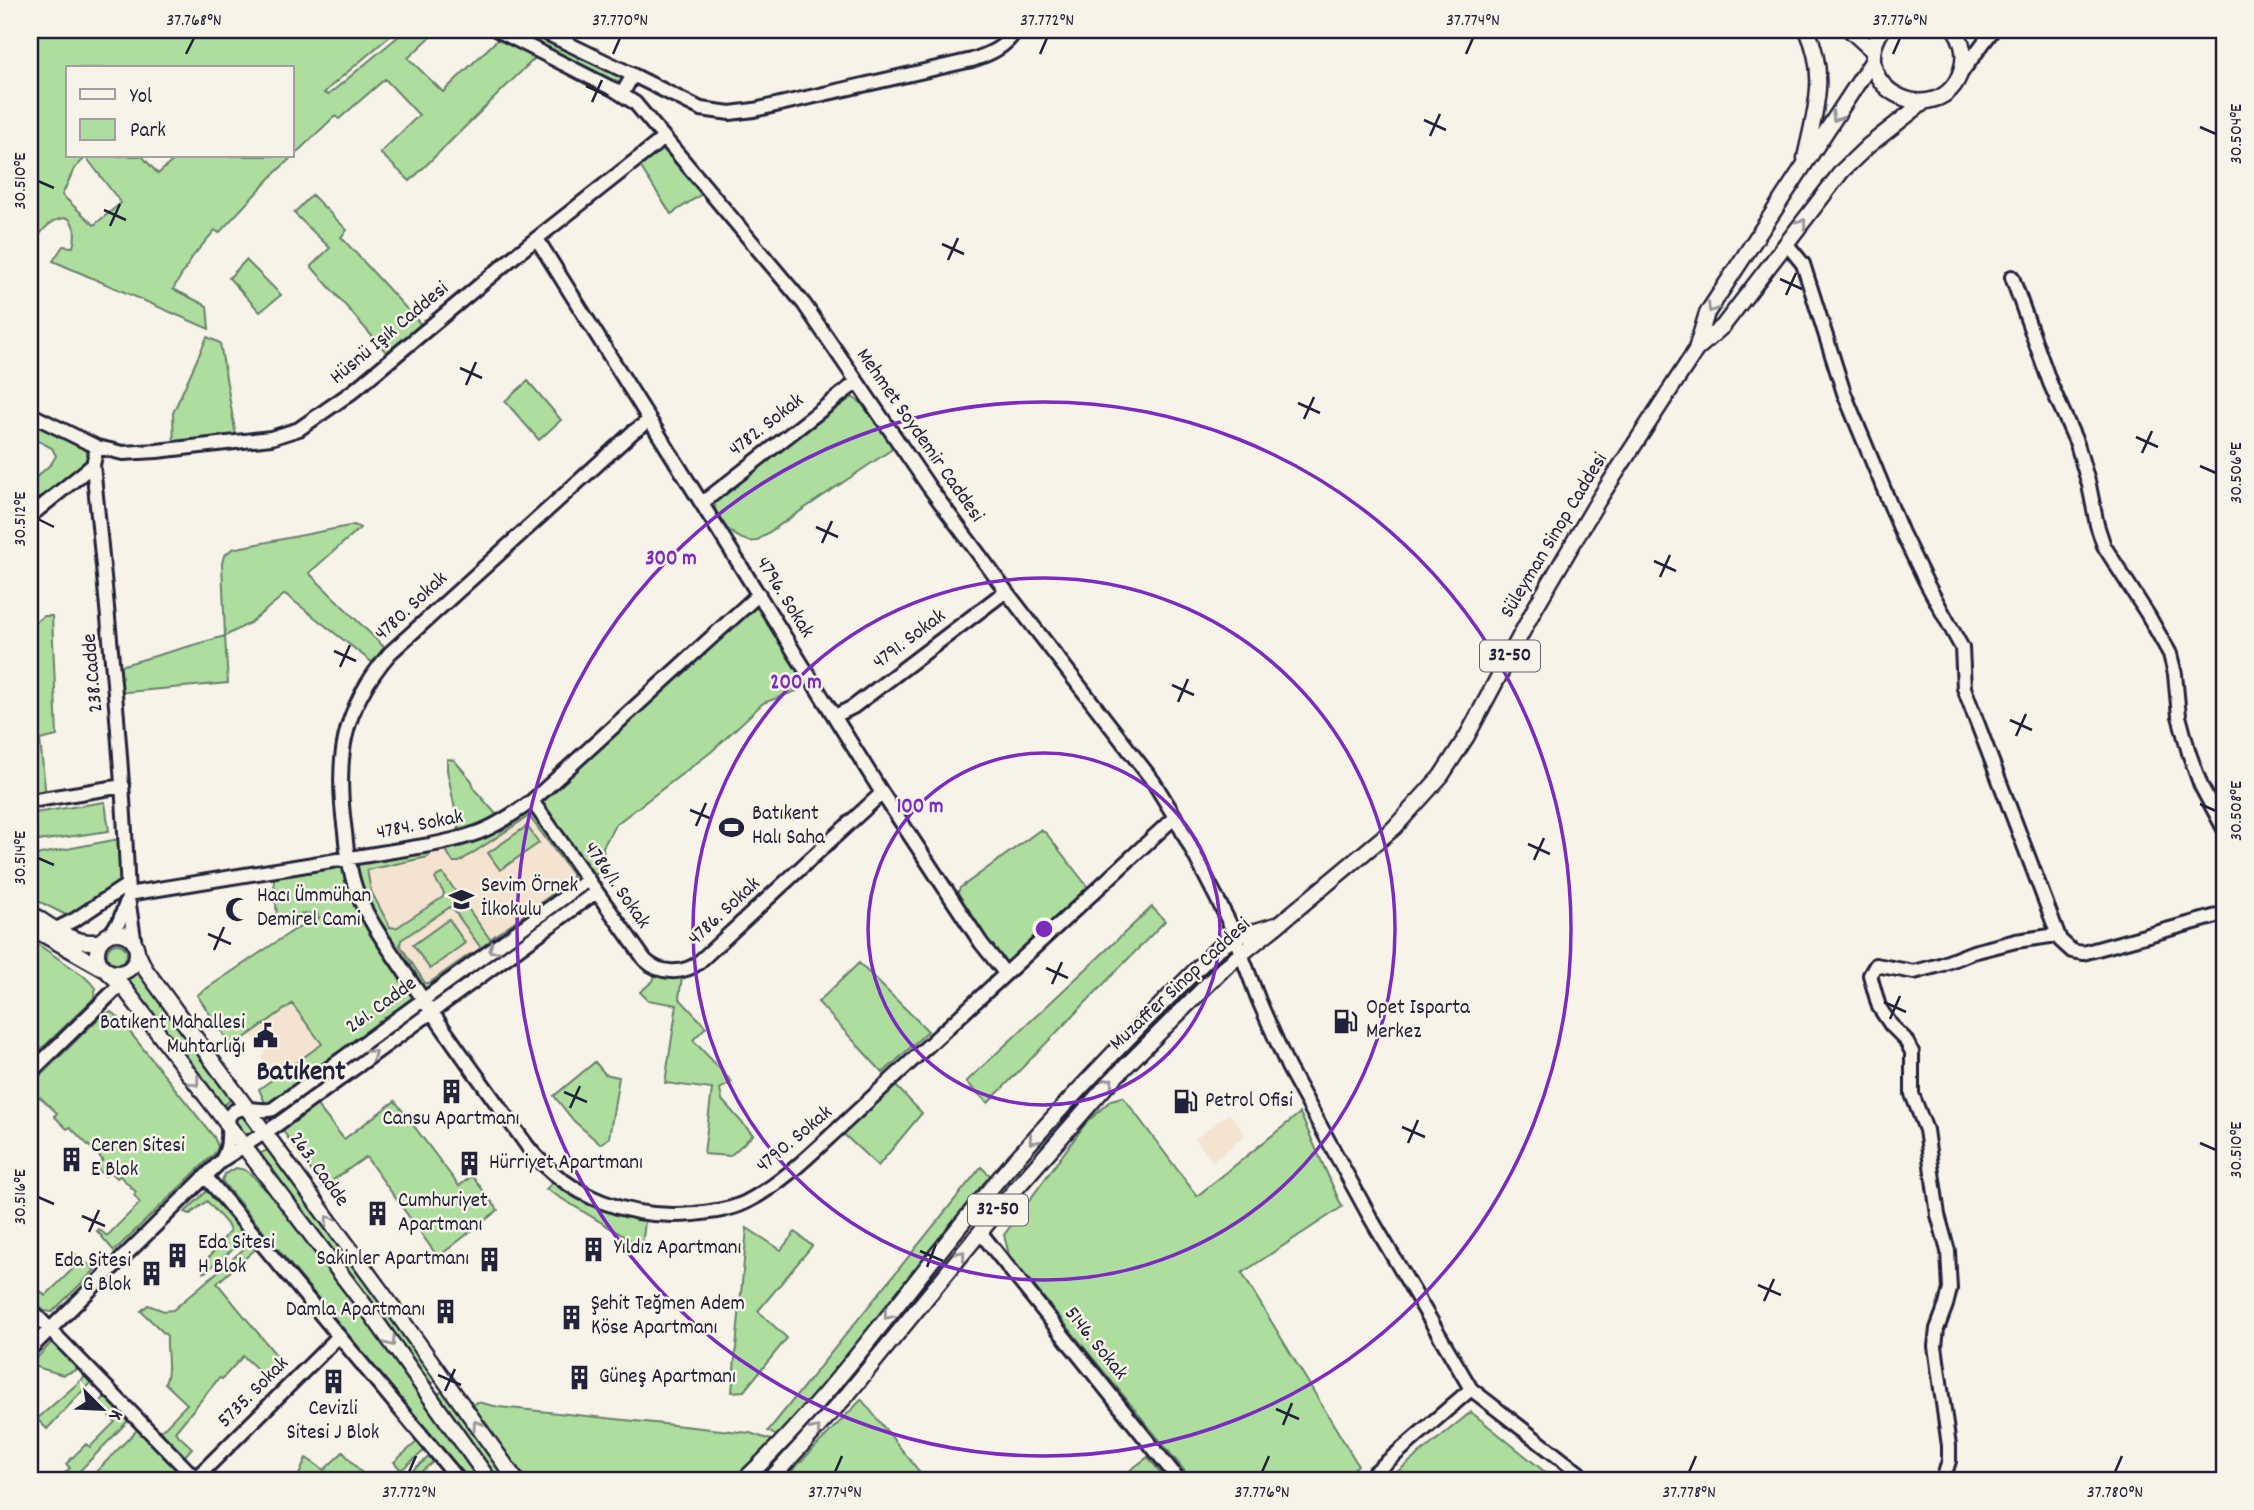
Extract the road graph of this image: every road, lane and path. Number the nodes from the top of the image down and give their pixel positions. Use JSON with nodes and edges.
{"nodes":[{"id":1,"x":497,"y":30,"type":"edge"},
{"id":2,"x":540,"y":30,"type":"edge"},
{"id":3,"x":1016,"y":30,"type":"edge"},
{"id":4,"x":1807,"y":30,"type":"edge"},
{"id":5,"x":1850,"y":30,"type":"edge"},
{"id":6,"x":1882,"y":30,"type":"edge"},
{"id":7,"x":1955,"y":30,"type":"edge"},
{"id":8,"x":1993,"y":30,"type":"edge"},
{"id":9,"x":1873,"y":55,"type":"junction"},
{"id":10,"x":1961,"y":73,"type":"junction"},
{"id":11,"x":633,"y":75,"type":"junction"},
{"id":12,"x":622,"y":93,"type":"junction"},
{"id":13,"x":1924,"y":102,"type":"junction"},
{"id":14,"x":664,"y":138,"type":"junction"},
{"id":15,"x":1803,"y":167,"type":"junction"},
{"id":16,"x":537,"y":239,"type":"junction"},
{"id":17,"x":1786,"y":243,"type":"junction"},
{"id":18,"x":2012,"y":276,"type":"dead end"},
{"id":19,"x":1696,"y":350,"type":"junction"},
{"id":20,"x":857,"y":382,"type":"junction"},
{"id":21,"x":30,"y":414,"type":"edge"},
{"id":22,"x":650,"y":420,"type":"junction"},
{"id":23,"x":97,"y":447,"type":"junction"},
{"id":24,"x":93,"y":465,"type":"junction"},
{"id":25,"x":702,"y":503,"type":"junction"},
{"id":26,"x":30,"y":516,"type":"edge"},
{"id":27,"x":1006,"y":592,"type":"junction"},
{"id":28,"x":759,"y":594,"type":"junction"},
{"id":29,"x":835,"y":716,"type":"junction"},
{"id":30,"x":123,"y":786,"type":"junction"},
{"id":31,"x":882,"y":793,"type":"junction"},
{"id":32,"x":30,"y":801,"type":"edge"},
{"id":33,"x":532,"y":801,"type":"junction"},
{"id":34,"x":1175,"y":817,"type":"junction"},
{"id":35,"x":2224,"y":829,"type":"edge"},
{"id":36,"x":348,"y":858,"type":"junction"},
{"id":37,"x":588,"y":880,"type":"junction"},
{"id":38,"x":127,"y":892,"type":"junction"},
{"id":39,"x":596,"y":892,"type":"junction"},
{"id":40,"x":30,"y":913,"type":"edge"},
{"id":41,"x":2224,"y":914,"type":"edge"},
{"id":42,"x":1279,"y":924,"type":"junction"},
{"id":43,"x":30,"y":927,"type":"edge"},
{"id":44,"x":56,"y":929,"type":"junction"},
{"id":45,"x":2057,"y":935,"type":"junction"},
{"id":46,"x":1236,"y":937,"type":"junction"},
{"id":47,"x":105,"y":938,"type":"junction"},
{"id":48,"x":136,"y":948,"type":"junction"},
{"id":49,"x":1242,"y":953,"type":"junction"},
{"id":50,"x":106,"y":970,"type":"junction"},
{"id":51,"x":683,"y":970,"type":"joint"},
{"id":52,"x":1006,"y":974,"type":"junction"},
{"id":53,"x":121,"y":984,"type":"junction"},
{"id":54,"x":423,"y":1000,"type":"junction"},
{"id":55,"x":431,"y":1012,"type":"junction"},
{"id":56,"x":32,"y":1067,"type":"edge"},
{"id":57,"x":247,"y":1109,"type":"junction"},
{"id":58,"x":228,"y":1124,"type":"junction"},
{"id":59,"x":265,"y":1133,"type":"junction"},
{"id":60,"x":244,"y":1146,"type":"junction"},
{"id":61,"x":222,"y":1160,"type":"junction"},
{"id":62,"x":206,"y":1177,"type":"junction"},
{"id":63,"x":980,"y":1232,"type":"junction"},
{"id":64,"x":30,"y":1309,"type":"edge"},
{"id":65,"x":50,"y":1329,"type":"junction"},
{"id":66,"x":339,"y":1336,"type":"junction"},
{"id":67,"x":30,"y":1349,"type":"edge"},
{"id":68,"x":1471,"y":1389,"type":"junction"},
{"id":69,"x":197,"y":1479,"type":"edge"},
{"id":70,"x":459,"y":1480,"type":"edge"},
{"id":71,"x":489,"y":1480,"type":"edge"},
{"id":72,"x":516,"y":1480,"type":"edge"},
{"id":73,"x":744,"y":1480,"type":"edge"},
{"id":74,"x":770,"y":1480,"type":"edge"},
{"id":75,"x":1179,"y":1480,"type":"edge"},
{"id":76,"x":1366,"y":1480,"type":"edge"},
{"id":77,"x":1588,"y":1480,"type":"edge"},
{"id":78,"x":1943,"y":1480,"type":"edge"}],
"edges":[{"from":1,"to":12,"type":"street","name":"Mehmet Soydemir Caddesi"},
{"from":2,"to":11,"type":"street"},
{"from":3,"to":11,"type":"street"},
{"from":4,"to":15,"type":"main road"},
{"from":5,"to":9,"type":"main road"},
{"from":6,"to":9,"type":"main road","name":"Süleyman Sinop Caddesi"},
{"from":7,"to":10,"type":"main road"},
{"from":8,"to":10,"type":"street"},
{"from":9,"to":13,"type":"main road"},
{"from":9,"to":15,"type":"main road","name":"Süleyman Sinop Caddesi","number":"32-50","one_way":true},
{"from":10,"to":13,"type":"main road","name":"Süleyman Sinop Caddesi"},
{"from":11,"to":12,"type":"street"},
{"from":12,"to":14,"type":"street","name":"Mehmet Soydemir Caddesi"},
{"from":17,"to":13,"type":"main road","name":"Süleyman Sinop Caddesi","number":"32-50","one_way":true},
{"from":14,"to":16,"type":"street","name":"Hüsnü Işık Caddesi"},
{"from":14,"to":20,"type":"street","name":"Mehmet Soydemir Caddesi"},
{"from":15,"to":19,"type":"main road","name":"Süleyman Sinop Caddesi","number":"32-50","one_way":true},
{"from":16,"to":22,"type":"street","name":"4796. Sokak"},
{"from":16,"to":23,"type":"street","name":"Hüsnü Işık Caddesi"},
{"from":17,"to":19,"type":"main road","name":"Süleyman Sinop Caddesi","number":"32-50"},
{"from":17,"to":45,"type":"street"},
{"from":18,"to":35,"type":"street"},
{"from":19,"to":42,"type":"main road","name":"Süleyman Sinop Caddesi","number":"32-50"},
{"from":20,"to":25,"type":"street","name":"4782. Sokak"},
{"from":20,"to":27,"type":"street","name":"Mehmet Soydemir Caddesi"},
{"from":21,"to":23,"type":"street","name":"Hüsnü Işık Caddesi"},
{"from":22,"to":25,"type":"street","name":"4796. Sokak"},
{"from":22,"to":36,"type":"street","name":"4780. Sokak"},
{"from":23,"to":24,"type":"street","name":"238.Cadde"},
{"from":24,"to":26,"type":"street"},
{"from":24,"to":30,"type":"street","name":"238.Cadde"},
{"from":25,"to":28,"type":"street","name":"4796. Sokak"},
{"from":27,"to":29,"type":"street","name":"4791. Sokak"},
{"from":27,"to":34,"type":"street","name":"Mehmet Soydemir Caddesi"},
{"from":28,"to":29,"type":"street","name":"4796. Sokak"},
{"from":28,"to":33,"type":"street","name":"4784. Sokak"},
{"from":29,"to":31,"type":"street","name":"4796. Sokak"},
{"from":30,"to":32,"type":"street"},
{"from":30,"to":38,"type":"street","name":"238.Cadde"},
{"from":31,"to":51,"type":"street","name":"4786. Sokak"},
{"from":31,"to":52,"type":"street","name":"4796. Sokak"},
{"from":33,"to":36,"type":"street","name":"4784. Sokak"},
{"from":33,"to":37,"type":"street","name":"4786/1. Sokak"},
{"from":34,"to":46,"type":"street","name":"Mehmet Soydemir Caddesi"},
{"from":34,"to":52,"type":"street","name":"4790. Sokak"},
{"from":36,"to":38,"type":"street","name":"4784. Sokak"},
{"from":36,"to":54,"type":"street","name":"4780. Sokak"},
{"from":37,"to":39,"type":"street","name":"4786/1. Sokak"},
{"from":37,"to":54,"type":"street","name":"261. Cadde","one_way":true},
{"from":38,"to":44,"type":"street"},
{"from":38,"to":47,"type":"street"},
{"from":38,"to":48,"type":"street","name":"238.Cadde"},
{"from":39,"to":51,"type":"street","name":"4786/1. Sokak"},
{"from":39,"to":55,"type":"street","name":"261. Cadde"},
{"from":40,"to":44,"type":"main road"},
{"from":41,"to":45,"type":"street"},
{"from":42,"to":46,"type":"main road","name":"Muzaffer Sinop Caddesi","number":"32-50"},
{"from":42,"to":49,"type":"main road","name":"Muzaffer Sinop Caddesi","number":"32-50"},
{"from":43,"to":50,"type":"main road","name":"263. Cadde"},
{"from":44,"to":47,"type":"main road"},
{"from":45,"to":78,"type":"street"},
{"from":46,"to":49,"type":"street","name":"Mehmet Soydemir Caddesi"},
{"from":46,"to":73,"type":"main road","name":"Muzaffer Sinop Caddesi","number":"32-50","one_way":true},
{"from":47,"to":48,"type":"main road"},
{"from":47,"to":50,"type":"main road"},
{"from":48,"to":50,"type":"main road"},
{"from":48,"to":57,"type":"main road","name":"263. Cadde"},
{"from":63,"to":49,"type":"main road","name":"Muzaffer Sinop Caddesi","number":"32-50","one_way":true},
{"from":49,"to":68,"type":"street","name":"Mehmet Soydemir Caddesi"},
{"from":50,"to":53,"type":"main road","name":"263. Cadde"},
{"from":52,"to":55,"type":"street","name":"4790. Sokak"},
{"from":53,"to":56,"type":"street"},
{"from":53,"to":58,"type":"main road","name":"263. Cadde","one_way":true},
{"from":54,"to":55,"type":"street","name":"4790. Sokak"},
{"from":54,"to":57,"type":"street","name":"261. Cadde"},
{"from":59,"to":55,"type":"street","name":"261. Cadde","one_way":true},
{"from":57,"to":58,"type":"street","name":"261. Cadde"},
{"from":57,"to":59,"type":"main road","name":"263. Cadde"},
{"from":58,"to":60,"type":"main road","name":"263. Cadde"},
{"from":58,"to":61,"type":"street"},
{"from":59,"to":60,"type":"street","name":"261. Cadde"},
{"from":72,"to":59,"type":"main road","name":"263. Cadde","one_way":true},
{"from":60,"to":61,"type":"street","name":"261. Cadde"},
{"from":60,"to":71,"type":"main road","name":"263. Cadde","one_way":true},
{"from":61,"to":62,"type":"street","name":"261. Cadde"},
{"from":62,"to":65,"type":"street","name":"261. Cadde"},
{"from":62,"to":66,"type":"street"},
{"from":74,"to":63,"type":"main road","name":"Muzaffer Sinop Caddesi","number":"32-50","one_way":true},
{"from":63,"to":75,"type":"street","name":"5146. Sokak"},
{"from":64,"to":65,"type":"street"},
{"from":65,"to":67,"type":"street","name":"261. Cadde"},
{"from":65,"to":69,"type":"street"},
{"from":66,"to":69,"type":"street","name":"5735. Sokak"},
{"from":66,"to":70,"type":"street"},
{"from":68,"to":76,"type":"street"},
{"from":68,"to":77,"type":"street"}]}
